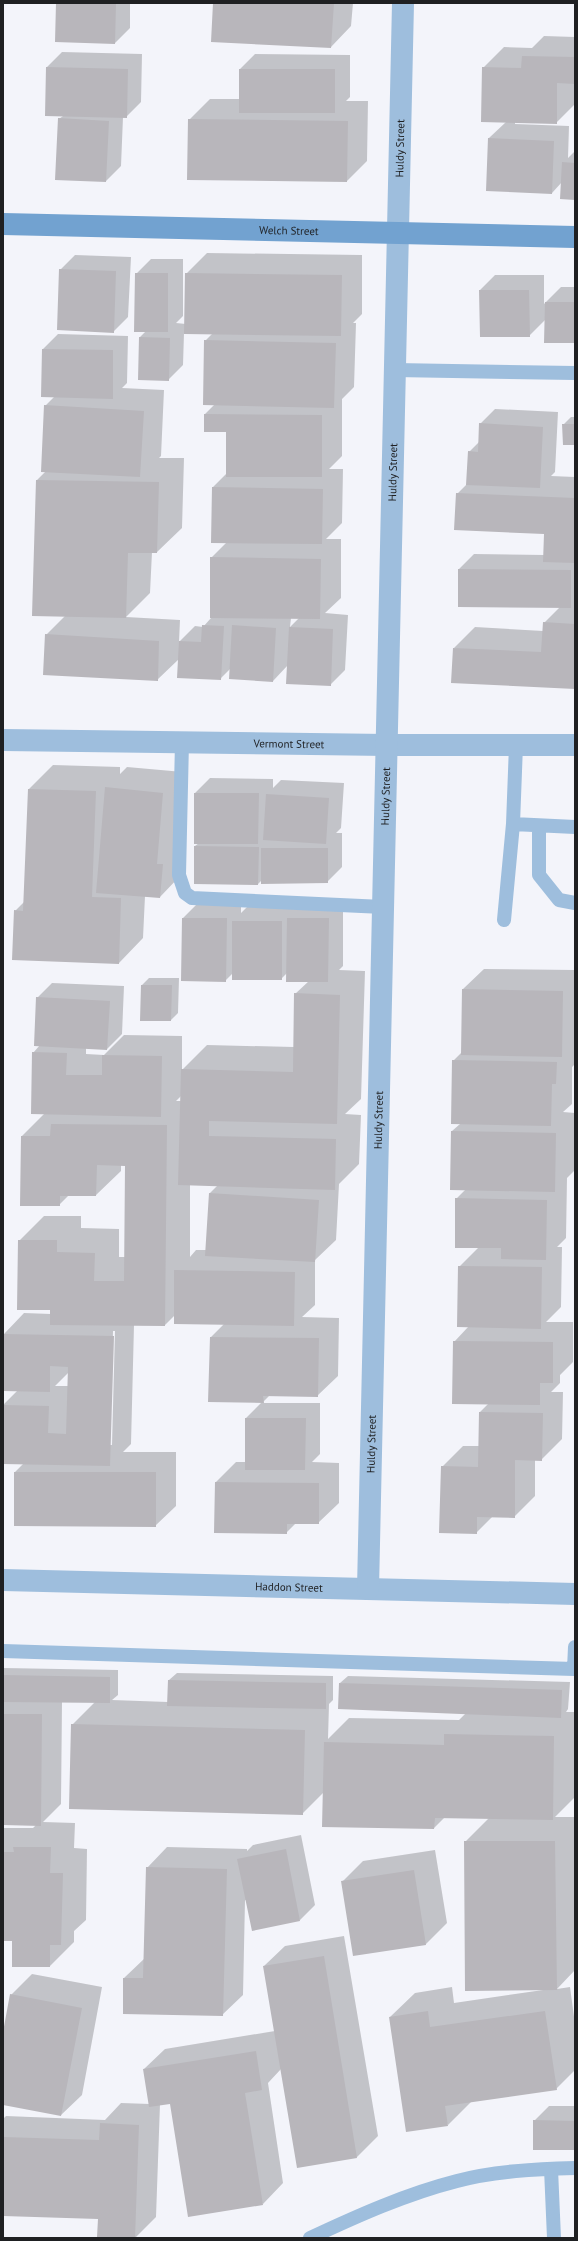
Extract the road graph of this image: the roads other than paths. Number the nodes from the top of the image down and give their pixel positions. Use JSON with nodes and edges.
{"nodes":[{"id":1,"x":403,"y":3,"type":"edge"},
{"id":2,"x":3,"y":224,"type":"edge"},
{"id":3,"x":398,"y":233,"type":"junction"},
{"id":4,"x":575,"y":237,"type":"edge"},
{"id":5,"x":395,"y":370,"type":"junction"},
{"id":6,"x":575,"y":373,"type":"edge"},
{"id":7,"x":3,"y":740,"type":"edge"},
{"id":8,"x":182,"y":742,"type":"junction"},
{"id":9,"x":575,"y":744,"type":"edge"},
{"id":10,"x":387,"y":745,"type":"junction"},
{"id":11,"x":516,"y":745,"type":"junction"},
{"id":12,"x":513,"y":824,"type":"junction"},
{"id":13,"x":539,"y":826,"type":"junction"},
{"id":14,"x":575,"y":827,"type":"edge"},
{"id":15,"x":575,"y":903,"type":"edge"},
{"id":16,"x":383,"y":907,"type":"junction"},
{"id":17,"x":504,"y":920,"type":"dead end"},
{"id":18,"x":3,"y":1580,"type":"edge"},
{"id":19,"x":368,"y":1589,"type":"junction"},
{"id":20,"x":575,"y":1594,"type":"edge"},
{"id":21,"x":575,"y":1647,"type":"edge"},
{"id":22,"x":3,"y":1651,"type":"edge"},
{"id":23,"x":575,"y":2168,"type":"edge"},
{"id":24,"x":551,"y":2169,"type":"junction"},
{"id":25,"x":310,"y":2238,"type":"edge"},
{"id":26,"x":554,"y":2238,"type":"edge"}],
"edges":[{"from":1,"to":3,"type":"street","name":"Huldy Street"},
{"from":2,"to":3,"type":"street","name":"Welch Street"},
{"from":3,"to":4,"type":"street","name":"Welch Street"},
{"from":3,"to":5,"type":"street","name":"Huldy Street"},
{"from":5,"to":6,"type":"lane"},
{"from":5,"to":10,"type":"street","name":"Huldy Street"},
{"from":7,"to":8,"type":"street","name":"Vermont Street"},
{"from":8,"to":10,"type":"street","name":"Vermont Street"},
{"from":8,"to":16,"type":"lane"},
{"from":9,"to":11,"type":"street","name":"Vermont Street"},
{"from":10,"to":11,"type":"street","name":"Vermont Street"},
{"from":10,"to":16,"type":"street","name":"Huldy Street"},
{"from":11,"to":12,"type":"lane"},
{"from":12,"to":13,"type":"lane"},
{"from":12,"to":17,"type":"lane"},
{"from":13,"to":14,"type":"lane"},
{"from":13,"to":15,"type":"lane"},
{"from":16,"to":19,"type":"street","name":"Huldy Street"},
{"from":18,"to":19,"type":"street","name":"Haddon Street"},
{"from":19,"to":20,"type":"street","name":"Haddon Street"},
{"from":21,"to":22,"type":"lane"},
{"from":23,"to":24,"type":"lane"},
{"from":24,"to":25,"type":"lane"},
{"from":24,"to":26,"type":"lane"}]}
